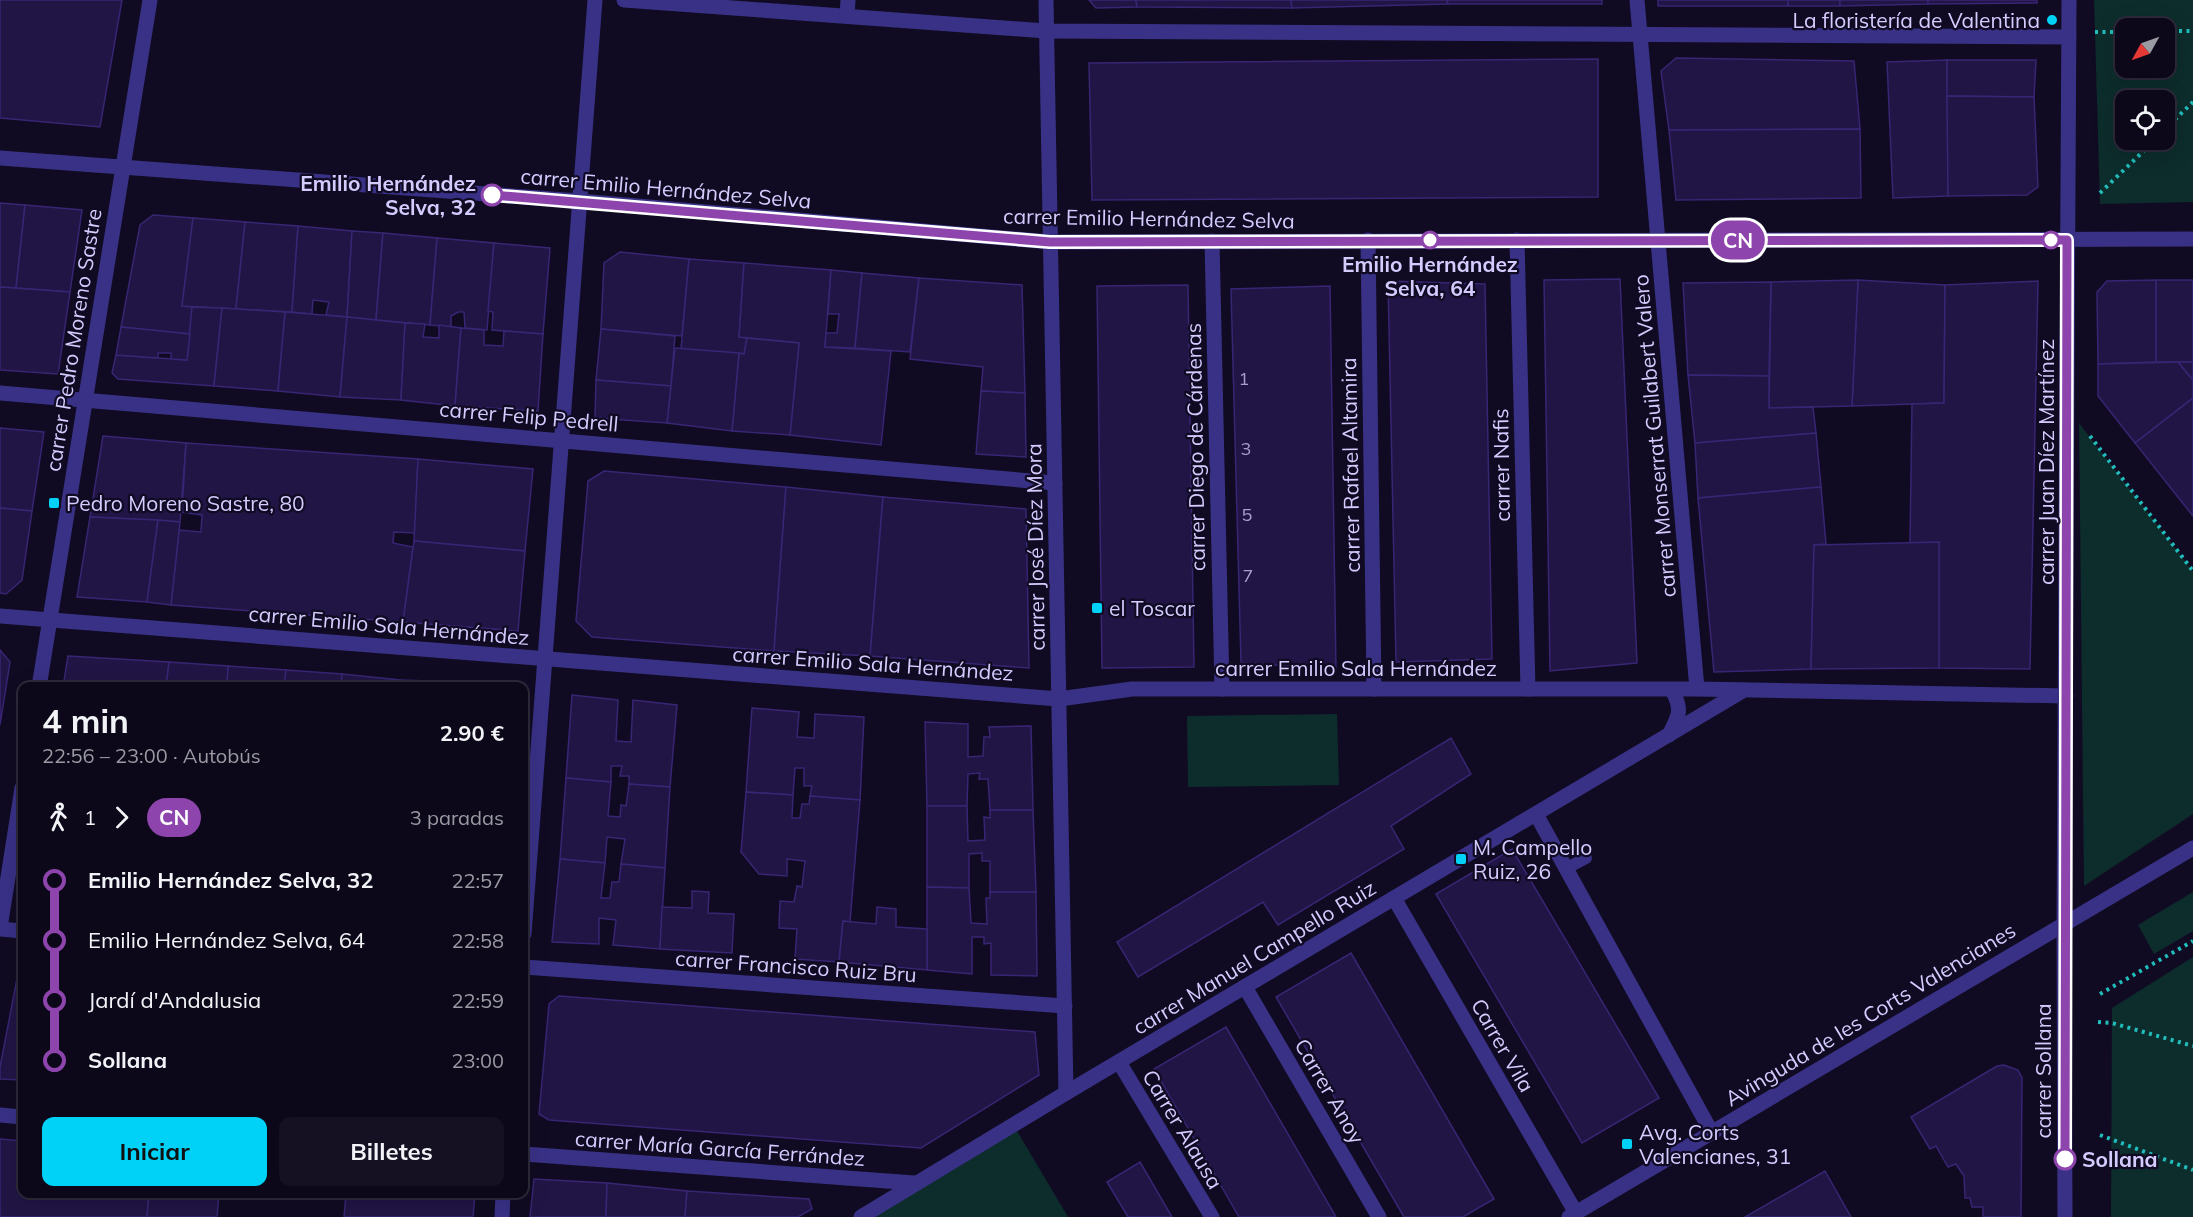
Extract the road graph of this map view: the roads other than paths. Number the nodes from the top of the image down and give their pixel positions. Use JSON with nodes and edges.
{"nodes":[{"id":1,"x":150,"y":0,"type":"edge"},
{"id":2,"x":595,"y":0,"type":"edge"},
{"id":3,"x":624,"y":0,"type":"edge"},
{"id":4,"x":848,"y":0,"type":"edge"},
{"id":5,"x":1046,"y":0,"type":"edge"},
{"id":6,"x":1637,"y":0,"type":"edge"},
{"id":7,"x":2069,"y":0,"type":"edge"},
{"id":8,"x":847,"y":16,"type":"junction"},
{"id":9,"x":1046,"y":31,"type":"junction"},
{"id":10,"x":1640,"y":34,"type":"junction"},
{"id":11,"x":2068,"y":37,"type":"junction"},
{"id":12,"x":0,"y":158,"type":"edge"},
{"id":13,"x":123,"y":167,"type":"junction"},
{"id":14,"x":580,"y":201,"type":"junction"},
{"id":15,"x":2193,"y":239,"type":"edge"},
{"id":16,"x":1368,"y":240,"type":"junction"},
{"id":17,"x":1517,"y":240,"type":"junction"},
{"id":18,"x":1658,"y":240,"type":"junction"},
{"id":19,"x":2067,"y":240,"type":"junction"},
{"id":20,"x":1212,"y":241,"type":"junction"},
{"id":21,"x":1050,"y":242,"type":"junction"},
{"id":22,"x":0,"y":393,"type":"edge"},
{"id":23,"x":86,"y":399,"type":"junction"},
{"id":24,"x":561,"y":440,"type":"junction"},
{"id":25,"x":1055,"y":483,"type":"junction"},
{"id":26,"x":0,"y":616,"type":"edge"},
{"id":27,"x":50,"y":620,"type":"junction"},
{"id":28,"x":545,"y":659,"type":"junction"},
{"id":29,"x":40,"y":682,"type":"edge"},
{"id":30,"x":1222,"y":689,"type":"junction"},
{"id":31,"x":1374,"y":689,"type":"junction"},
{"id":32,"x":1528,"y":689,"type":"junction"},
{"id":33,"x":1672,"y":690,"type":"junction"},
{"id":34,"x":1697,"y":690,"type":"junction"},
{"id":35,"x":1744,"y":690,"type":"junction"},
{"id":36,"x":2066,"y":696,"type":"junction"},
{"id":37,"x":1059,"y":699,"type":"junction"},
{"id":38,"x":1669,"y":735,"type":"junction"},
{"id":39,"x":18,"y":814,"type":"edge"},
{"id":40,"x":1536,"y":814,"type":"junction"},
{"id":41,"x":2193,"y":848,"type":"edge"},
{"id":42,"x":1586,"y":858,"type":"dead end"},
{"id":43,"x":1567,"y":868,"type":"junction"},
{"id":44,"x":528,"y":882,"type":"edge"},
{"id":45,"x":1394,"y":898,"type":"junction"},
{"id":46,"x":2064,"y":924,"type":"junction"},
{"id":47,"x":0,"y":929,"type":"edge"},
{"id":48,"x":18,"y":931,"type":"edge"},
{"id":49,"x":528,"y":967,"type":"edge"},
{"id":50,"x":1245,"y":987,"type":"junction"},
{"id":51,"x":1065,"y":1006,"type":"junction"},
{"id":52,"x":1119,"y":1062,"type":"junction"},
{"id":53,"x":1066,"y":1093,"type":"junction"},
{"id":54,"x":0,"y":1115,"type":"edge"},
{"id":55,"x":18,"y":1117,"type":"edge"},
{"id":56,"x":1712,"y":1133,"type":"junction"},
{"id":57,"x":528,"y":1154,"type":"edge"},
{"id":58,"x":914,"y":1183,"type":"junction"},
{"id":59,"x":503,"y":1198,"type":"edge"},
{"id":60,"x":868,"y":1215,"type":"edge"},
{"id":61,"x":1572,"y":1215,"type":"edge"},
{"id":62,"x":502,"y":1217,"type":"edge"},
{"id":63,"x":1212,"y":1217,"type":"edge"},
{"id":64,"x":1379,"y":1217,"type":"edge"},
{"id":65,"x":2065,"y":1217,"type":"edge"}],
"edges":[{"from":1,"to":13,"type":"street","name":"carrer Pedro Moreno Sastre"},
{"from":2,"to":14,"type":"street"},
{"from":3,"to":8,"type":"street"},
{"from":4,"to":8,"type":"street"},
{"from":5,"to":9,"type":"street","name":"carrer José Díez Mora"},
{"from":6,"to":10,"type":"street","name":"carrer Monserrat Guilabert Valero"},
{"from":7,"to":11,"type":"street","name":"carrer Juan Díez Martínez"},
{"from":8,"to":9,"type":"street"},
{"from":9,"to":10,"type":"street"},
{"from":9,"to":21,"type":"street","name":"carrer José Díez Mora"},
{"from":10,"to":11,"type":"street"},
{"from":10,"to":18,"type":"street","name":"carrer Monserrat Guilabert Valero"},
{"from":11,"to":19,"type":"street","name":"carrer Juan Díez Martínez"},
{"from":12,"to":13,"type":"street","name":"carrer Emilio Hernández Selva"},
{"from":13,"to":14,"type":"street","name":"carrer Emilio Hernández Selva"},
{"from":13,"to":23,"type":"street","name":"carrer Pedro Moreno Sastre"},
{"from":14,"to":21,"type":"street","name":"carrer Emilio Hernández Selva"},
{"from":14,"to":24,"type":"street"},
{"from":15,"to":19,"type":"street","name":"carrer Emilio Hernández Selva"},
{"from":16,"to":17,"type":"street","name":"carrer Emilio Hernández Selva"},
{"from":16,"to":20,"type":"street","name":"carrer Emilio Hernández Selva"},
{"from":16,"to":31,"type":"street","name":"carrer Rafael Altamira"},
{"from":17,"to":18,"type":"street","name":"carrer Emilio Hernández Selva"},
{"from":17,"to":32,"type":"street","name":"carrer Nafis"},
{"from":18,"to":19,"type":"street","name":"carrer Emilio Hernández Selva"},
{"from":18,"to":34,"type":"street","name":"carrer Monserrat Guilabert Valero"},
{"from":19,"to":36,"type":"street","name":"carrer Juan Díez Martínez"},
{"from":20,"to":21,"type":"street","name":"carrer Emilio Hernández Selva"},
{"from":20,"to":30,"type":"street","name":"carrer Diego de Cárdenas"},
{"from":21,"to":25,"type":"street","name":"carrer José Díez Mora"},
{"from":22,"to":23,"type":"street","name":"carrer Felip Pedrell"},
{"from":23,"to":24,"type":"street","name":"carrer Felip Pedrell"},
{"from":23,"to":27,"type":"street","name":"carrer Pedro Moreno Sastre"},
{"from":24,"to":25,"type":"street","name":"carrer Felip Pedrell"},
{"from":24,"to":28,"type":"street"},
{"from":25,"to":37,"type":"street","name":"carrer José Díez Mora"},
{"from":26,"to":27,"type":"street","name":"carrer Emilio Sala Hernández"},
{"from":27,"to":28,"type":"street","name":"carrer Emilio Sala Hernández"},
{"from":27,"to":29,"type":"street","name":"carrer Pedro Moreno Sastre"},
{"from":28,"to":37,"type":"street","name":"carrer Emilio Sala Hernández"},
{"from":28,"to":44,"type":"street"},
{"from":30,"to":31,"type":"street","name":"carrer Emilio Sala Hernández"},
{"from":30,"to":37,"type":"street","name":"carrer Emilio Sala Hernández"},
{"from":31,"to":32,"type":"street","name":"carrer Emilio Sala Hernández"},
{"from":32,"to":33,"type":"street","name":"carrer Emilio Sala Hernández"},
{"from":33,"to":34,"type":"street","name":"carrer Emilio Sala Hernández"},
{"from":33,"to":38,"type":"street"},
{"from":34,"to":35,"type":"street","name":"carrer Emilio Sala Hernández"},
{"from":35,"to":36,"type":"street","name":"carrer Emilio Sala Hernández"},
{"from":35,"to":38,"type":"street","name":"carrer Manuel Campello Ruiz"},
{"from":36,"to":46,"type":"street","name":"carrer Juan Díez Martínez"},
{"from":37,"to":51,"type":"street","name":"carrer José Díez Mora"},
{"from":38,"to":40,"type":"street","name":"carrer Manuel Campello Ruiz"},
{"from":39,"to":47,"type":"street"},
{"from":40,"to":43,"type":"street"},
{"from":40,"to":45,"type":"street","name":"carrer Manuel Campello Ruiz"},
{"from":41,"to":46,"type":"street","name":"Avinguda de les Corts Valencianes"},
{"from":42,"to":43,"type":"lane"},
{"from":43,"to":56,"type":"street"},
{"from":45,"to":50,"type":"street","name":"carrer Manuel Campello Ruiz"},
{"from":45,"to":61,"type":"street","name":"Carrer Vila"},
{"from":46,"to":56,"type":"street","name":"Avinguda de les Corts Valencianes"},
{"from":46,"to":65,"type":"street","name":"carrer Sollana"},
{"from":47,"to":48,"type":"street"},
{"from":49,"to":51,"type":"street","name":"carrer Francisco Ruiz Bru"},
{"from":50,"to":52,"type":"street","name":"carrer Manuel Campello Ruiz"},
{"from":50,"to":64,"type":"street","name":"Carrer Anoy"},
{"from":51,"to":53,"type":"street","name":"carrer José Díez Mora"},
{"from":52,"to":53,"type":"street","name":"carrer Manuel Campello Ruiz"},
{"from":52,"to":63,"type":"street","name":"Carrer Alausa"},
{"from":53,"to":58,"type":"street","name":"carrer Manuel Campello Ruiz"},
{"from":54,"to":55,"type":"street"},
{"from":56,"to":61,"type":"street","name":"Avinguda de les Corts Valencianes"},
{"from":57,"to":58,"type":"street","name":"carrer María García Ferrández"},
{"from":58,"to":60,"type":"street","name":"carrer Manuel Campello Ruiz"},
{"from":59,"to":62,"type":"street"}]}
